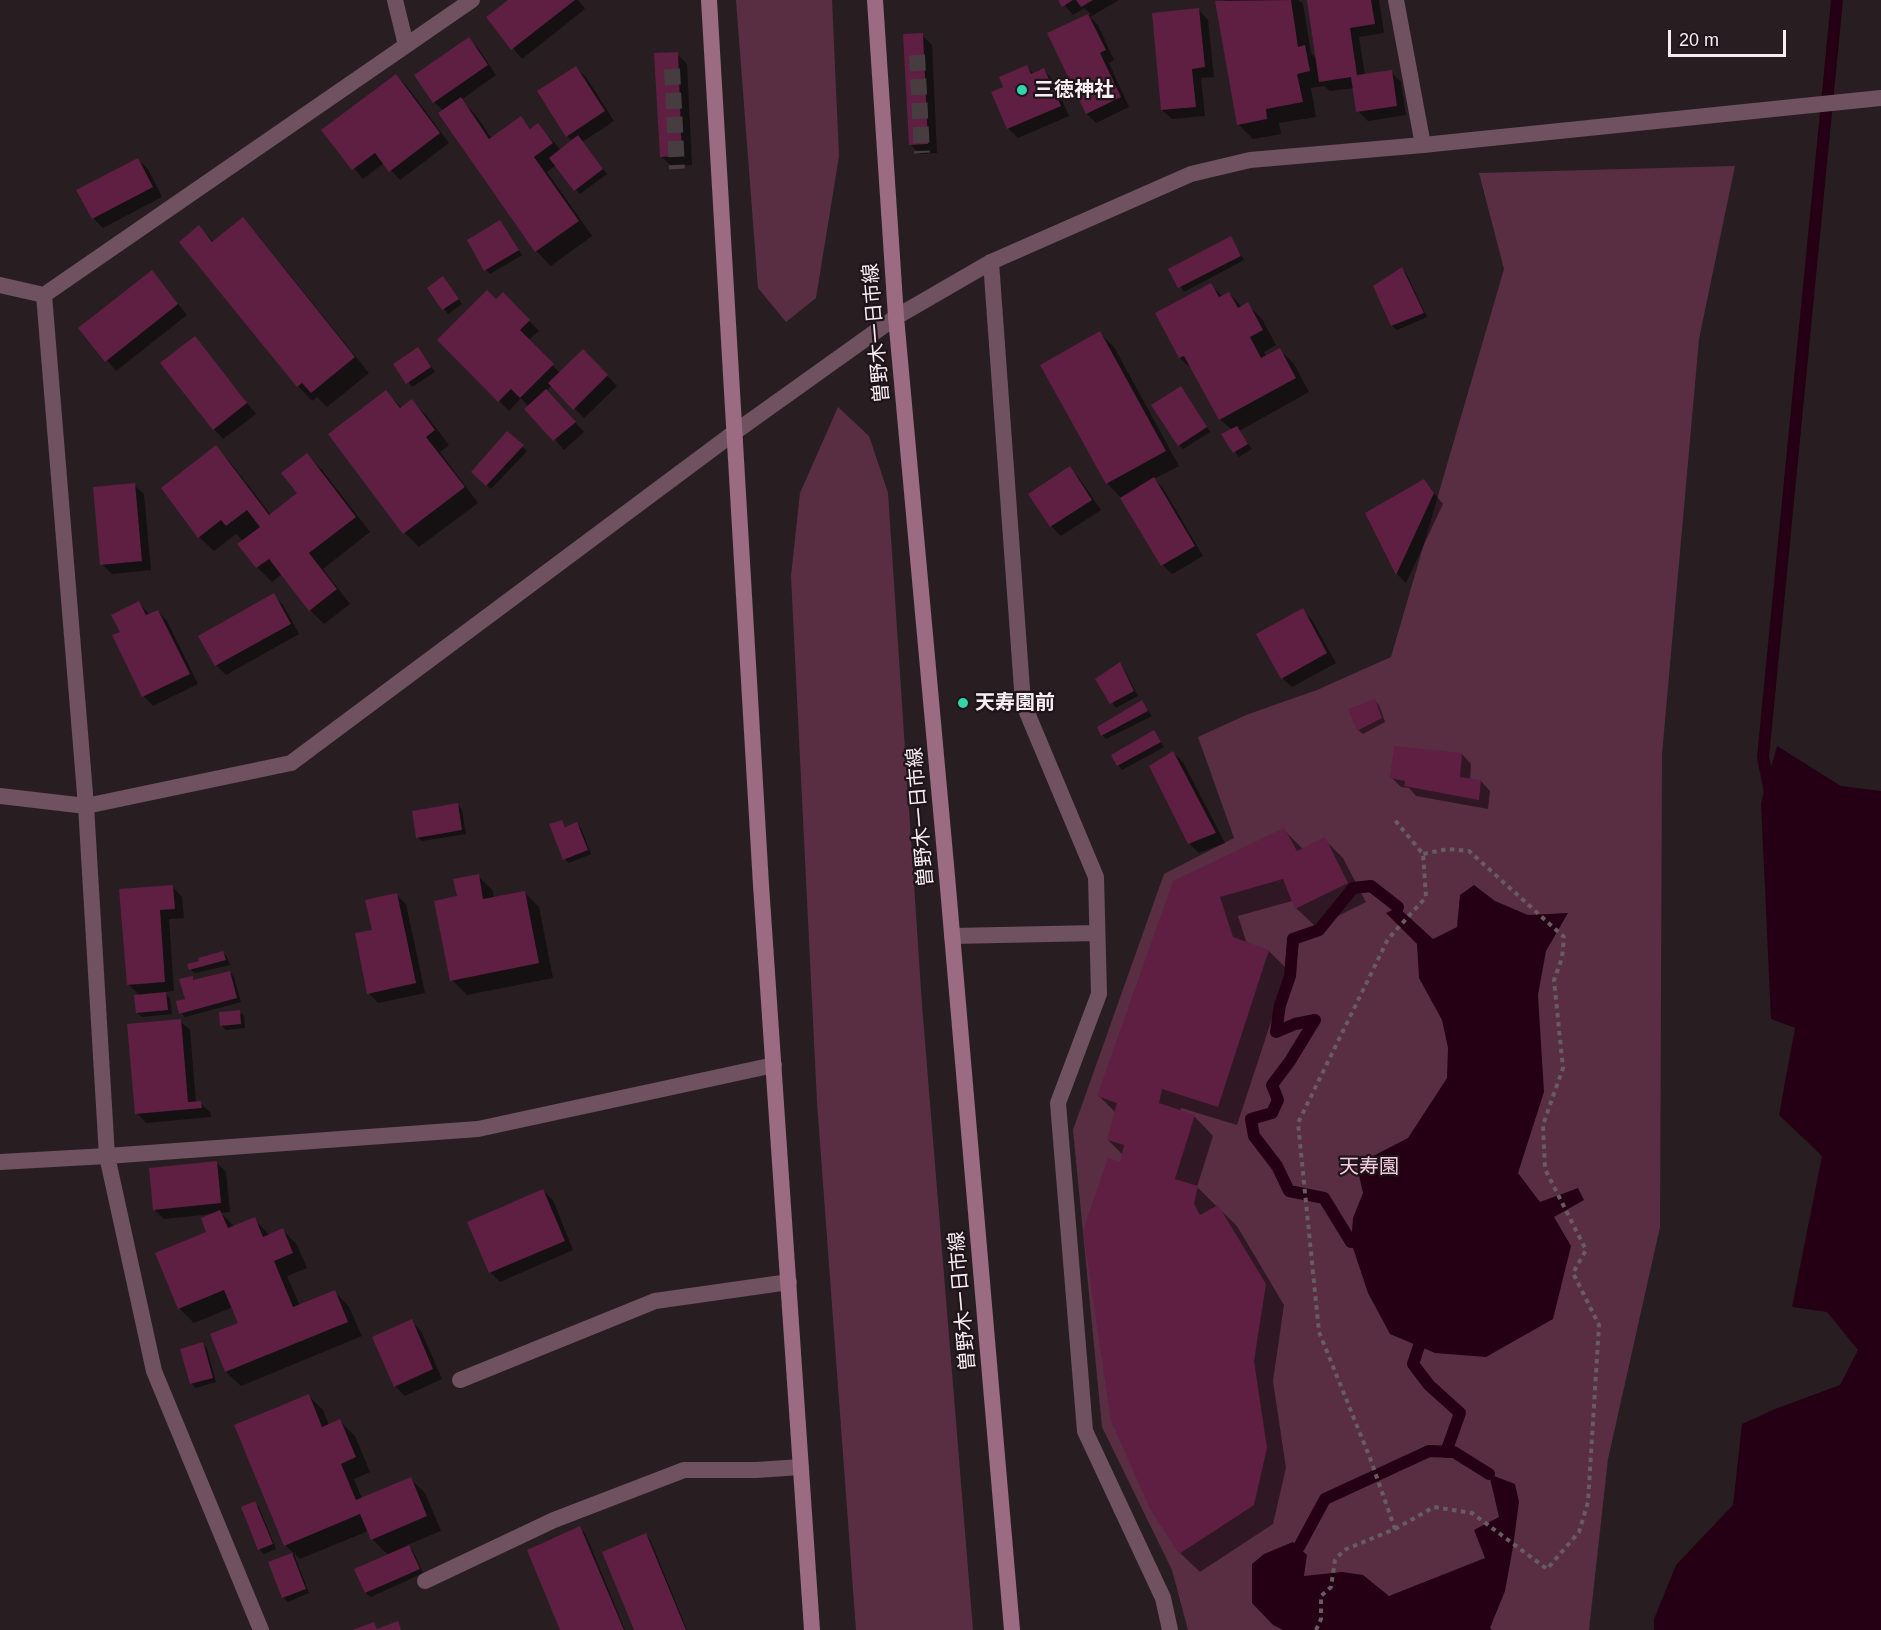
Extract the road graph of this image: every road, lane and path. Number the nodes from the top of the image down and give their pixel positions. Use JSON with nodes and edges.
{"nodes":[{"id":1,"x":395,"y":0,"type":"edge"},
{"id":2,"x":472,"y":0,"type":"edge"},
{"id":3,"x":709,"y":0,"type":"edge"},
{"id":4,"x":875,"y":0,"type":"edge"},
{"id":5,"x":1396,"y":0,"type":"edge"},
{"id":6,"x":406,"y":45,"type":"junction"},
{"id":7,"x":1881,"y":98,"type":"edge"},
{"id":8,"x":1423,"y":145,"type":"junction"},
{"id":9,"x":991,"y":262,"type":"junction"},
{"id":10,"x":0,"y":285,"type":"edge"},
{"id":11,"x":44,"y":295,"type":"junction"},
{"id":12,"x":896,"y":317,"type":"junction"},
{"id":13,"x":735,"y":432,"type":"junction"},
{"id":14,"x":0,"y":796,"type":"edge"},
{"id":15,"x":86,"y":806,"type":"junction"},
{"id":16,"x":1394,"y":819,"type":"dead end"},
{"id":17,"x":1424,"y":854,"type":"junction"},
{"id":18,"x":1097,"y":933,"type":"junction"},
{"id":19,"x":952,"y":936,"type":"junction"},
{"id":20,"x":774,"y":1065,"type":"junction"},
{"id":21,"x":107,"y":1156,"type":"junction"},
{"id":22,"x":0,"y":1162,"type":"edge"},
{"id":23,"x":789,"y":1282,"type":"junction"},
{"id":24,"x":460,"y":1380,"type":"dead end"},
{"id":25,"x":801,"y":1467,"type":"junction"},
{"id":26,"x":1395,"y":1529,"type":"junction"},
{"id":27,"x":425,"y":1581,"type":"dead end"},
{"id":28,"x":261,"y":1630,"type":"edge"},
{"id":29,"x":812,"y":1630,"type":"edge"},
{"id":30,"x":1012,"y":1630,"type":"edge"},
{"id":31,"x":1170,"y":1630,"type":"edge"},
{"id":32,"x":1316,"y":1630,"type":"edge"}],
"edges":[{"from":1,"to":6,"type":"street"},
{"from":2,"to":6,"type":"street"},
{"from":3,"to":13,"type":"main road"},
{"from":4,"to":12,"type":"main road","name":"曽野木一日市線"},
{"from":5,"to":8,"type":"street"},
{"from":6,"to":11,"type":"street"},
{"from":7,"to":8,"type":"street"},
{"from":8,"to":9,"type":"street"},
{"from":9,"to":12,"type":"street"},
{"from":9,"to":18,"type":"street"},
{"from":10,"to":11,"type":"street"},
{"from":11,"to":15,"type":"street"},
{"from":12,"to":13,"type":"street"},
{"from":12,"to":19,"type":"main road","name":"曽野木一日市線"},
{"from":13,"to":15,"type":"street"},
{"from":13,"to":20,"type":"main road"},
{"from":14,"to":15,"type":"street"},
{"from":15,"to":21,"type":"street"},
{"from":16,"to":17,"type":"path"},
{"from":17,"to":26,"type":"path"},
{"from":17,"to":26,"type":"path"},
{"from":18,"to":19,"type":"street"},
{"from":18,"to":31,"type":"street"},
{"from":19,"to":30,"type":"main road","name":"曽野木一日市線"},
{"from":20,"to":21,"type":"street"},
{"from":20,"to":23,"type":"main road"},
{"from":21,"to":22,"type":"street"},
{"from":21,"to":28,"type":"street"},
{"from":23,"to":24,"type":"street"},
{"from":23,"to":25,"type":"main road"},
{"from":25,"to":27,"type":"street"},
{"from":25,"to":29,"type":"main road"},
{"from":26,"to":32,"type":"path"}]}
